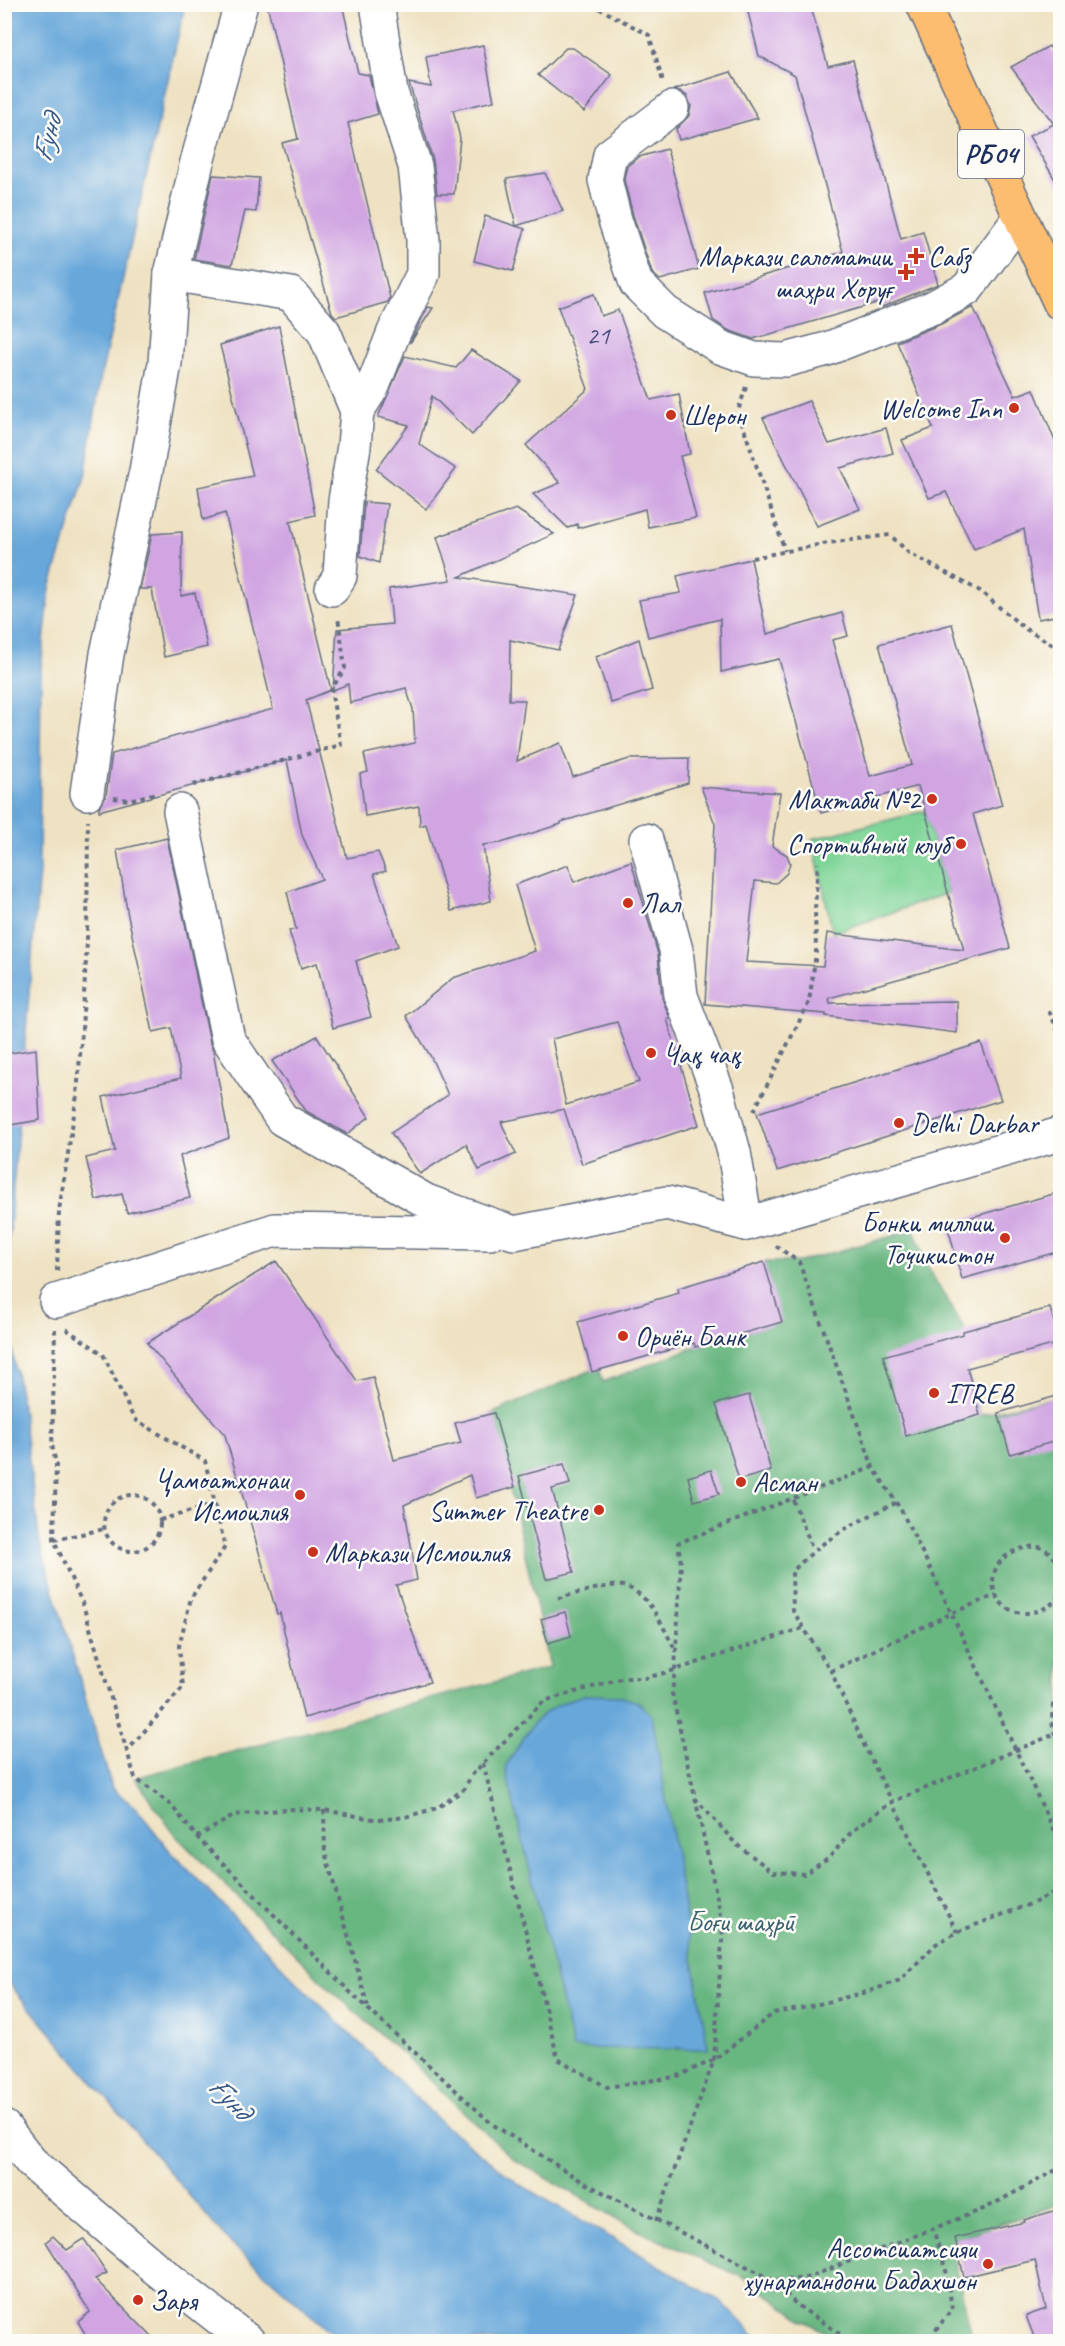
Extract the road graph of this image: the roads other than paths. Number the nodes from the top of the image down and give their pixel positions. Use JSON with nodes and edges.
{"nodes":[{"id":1,"x":241,"y":4,"type":"edge"},
{"id":2,"x":377,"y":4,"type":"edge"},
{"id":3,"x":923,"y":4,"type":"edge"},
{"id":4,"x":672,"y":108,"type":"road end"},
{"id":5,"x":1020,"y":218,"type":"junction"},
{"id":6,"x":171,"y":274,"type":"junction"},
{"id":7,"x":1060,"y":301,"type":"edge"},
{"id":8,"x":357,"y":411,"type":"junction"},
{"id":9,"x":332,"y":589,"type":"road end"},
{"id":10,"x":87,"y":793,"type":"road end"},
{"id":11,"x":177,"y":796,"type":"road end"},
{"id":12,"x":646,"y":840,"type":"dead end"},
{"id":13,"x":1060,"y":1134,"type":"edge"},
{"id":14,"x":746,"y":1224,"type":"junction"},
{"id":15,"x":514,"y":1233,"type":"junction"},
{"id":16,"x":56,"y":1301,"type":"road end"},
{"id":17,"x":4,"y":2127,"type":"edge"},
{"id":18,"x":249,"y":2342,"type":"edge"}],
"edges":[{"from":1,"to":6,"type":"street"},
{"from":2,"to":8,"type":"street"},
{"from":3,"to":5,"type":"main road","number":"РБ04"},
{"from":4,"to":5,"type":"street"},
{"from":5,"to":7,"type":"main road","number":"РБ04"},
{"from":6,"to":8,"type":"street"},
{"from":6,"to":10,"type":"street"},
{"from":8,"to":9,"type":"street"},
{"from":11,"to":15,"type":"street"},
{"from":12,"to":14,"type":"street"},
{"from":13,"to":14,"type":"street"},
{"from":14,"to":15,"type":"street"},
{"from":15,"to":16,"type":"street"},
{"from":17,"to":18,"type":"street"}]}
